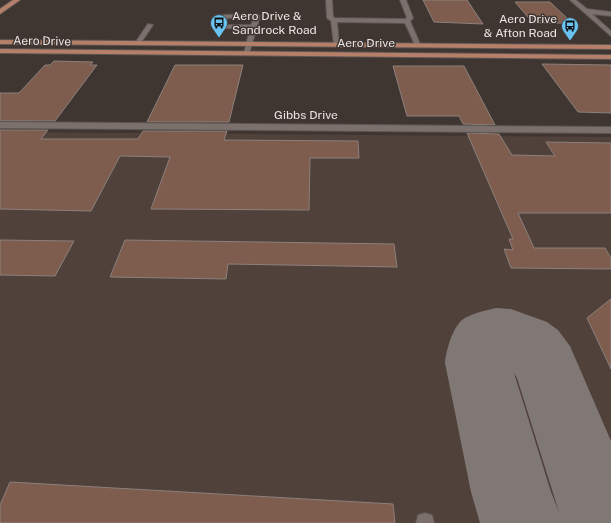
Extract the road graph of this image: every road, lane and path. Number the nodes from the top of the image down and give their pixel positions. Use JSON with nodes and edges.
{"nodes":[{"id":1,"x":17,"y":0,"type":"edge"},
{"id":2,"x":329,"y":0,"type":"edge"},
{"id":3,"x":402,"y":0,"type":"edge"},
{"id":4,"x":573,"y":0,"type":"edge"},
{"id":5,"x":584,"y":11,"type":"junction"},
{"id":6,"x":0,"y":12,"type":"edge"},
{"id":7,"x":611,"y":14,"type":"edge"},
{"id":8,"x":334,"y":20,"type":"junction"},
{"id":9,"x":407,"y":21,"type":"junction"},
{"id":10,"x":150,"y":25,"type":"dead end"},
{"id":11,"x":254,"y":27,"type":"junction"},
{"id":12,"x":611,"y":34,"type":"edge"},
{"id":13,"x":0,"y":42,"type":"edge"},
{"id":14,"x":138,"y":43,"type":"junction"},
{"id":15,"x":249,"y":43,"type":"junction"},
{"id":16,"x":336,"y":44,"type":"junction"},
{"id":17,"x":417,"y":44,"type":"junction"},
{"id":18,"x":611,"y":46,"type":"edge"},
{"id":19,"x":0,"y":51,"type":"edge"},
{"id":20,"x":247,"y":53,"type":"junction"},
{"id":21,"x":611,"y":57,"type":"edge"},
{"id":22,"x":0,"y":125,"type":"edge"},
{"id":23,"x":611,"y":130,"type":"edge"}],
"edges":[{"from":1,"to":6,"type":"main road"},
{"from":2,"to":8,"type":"street"},
{"from":3,"to":9,"type":"street"},
{"from":4,"to":5,"type":"street"},
{"from":5,"to":7,"type":"street"},
{"from":5,"to":12,"type":"street"},
{"from":8,"to":9,"type":"street"},
{"from":8,"to":16,"type":"street"},
{"from":9,"to":17,"type":"street"},
{"from":10,"to":14,"type":"street"},
{"from":11,"to":11,"type":"street"},
{"from":11,"to":15,"type":"street"},
{"from":13,"to":14,"type":"main road","name":"Aero Drive"},
{"from":14,"to":15,"type":"main road","name":"Aero Drive"},
{"from":15,"to":16,"type":"main road","name":"Aero Drive"},
{"from":15,"to":20,"type":"street"},
{"from":16,"to":17,"type":"main road","name":"Aero Drive"},
{"from":17,"to":18,"type":"main road","name":"Aero Drive"},
{"from":19,"to":20,"type":"main road","name":"Aero Drive"},
{"from":20,"to":21,"type":"main road","name":"Aero Drive"},
{"from":22,"to":23,"type":"street","name":"Gibbs Drive"}]}
